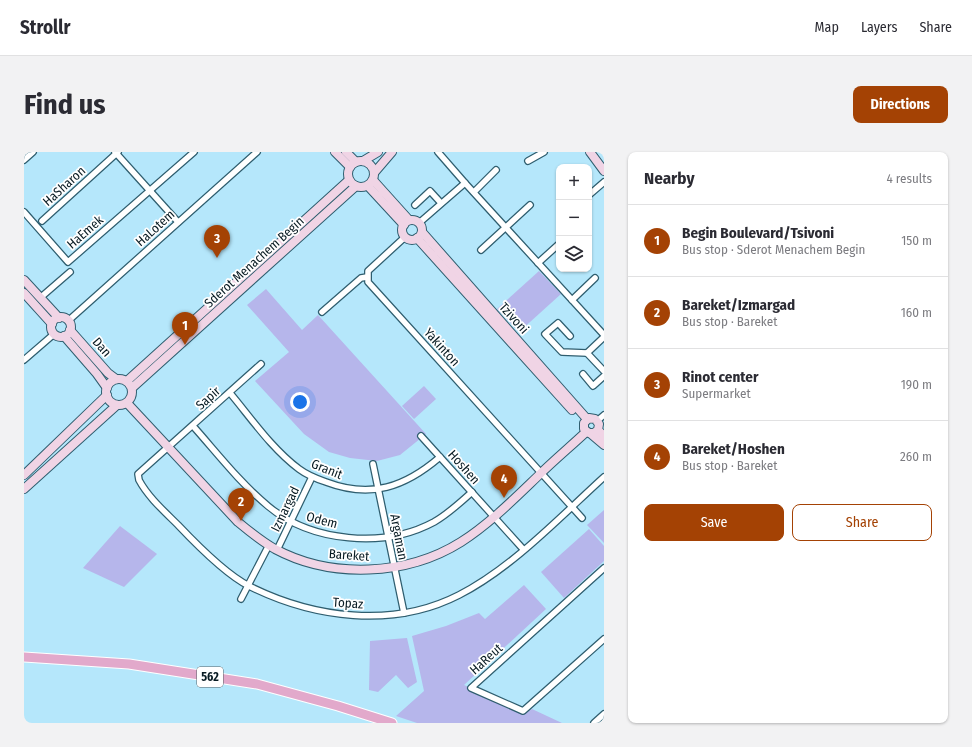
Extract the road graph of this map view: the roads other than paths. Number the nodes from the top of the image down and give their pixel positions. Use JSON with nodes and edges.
{"nodes":[{"id":1,"x":34,"y":152,"type":"edge"},
{"id":2,"x":194,"y":152,"type":"edge"},
{"id":3,"x":256,"y":152,"type":"edge"},
{"id":4,"x":335,"y":152,"type":"edge"},
{"id":5,"x":346,"y":152,"type":"edge"},
{"id":6,"x":378,"y":152,"type":"edge"},
{"id":7,"x":392,"y":152,"type":"edge"},
{"id":8,"x":439,"y":152,"type":"edge"},
{"id":9,"x":544,"y":152,"type":"edge"},
{"id":10,"x":590,"y":152,"type":"edge"},
{"id":11,"x":117,"y":153,"type":"edge"},
{"id":12,"x":24,"y":160,"type":"edge"},
{"id":13,"x":528,"y":161,"type":"dead end"},
{"id":14,"x":356,"y":163,"type":"junction"},
{"id":15,"x":496,"y":170,"type":"dead end"},
{"id":16,"x":604,"y":171,"type":"edge"},
{"id":17,"x":372,"y":179,"type":"junction"},
{"id":18,"x":349,"y":180,"type":"junction"},
{"id":19,"x":465,"y":182,"type":"junction"},
{"id":20,"x":604,"y":182,"type":"edge"},
{"id":21,"x":356,"y":186,"type":"junction"},
{"id":22,"x":150,"y":191,"type":"junction"},
{"id":23,"x":474,"y":192,"type":"junction"},
{"id":24,"x":592,"y":192,"type":"edge"},
{"id":25,"x":441,"y":203,"type":"junction"},
{"id":26,"x":415,"y":205,"type":"dead end"},
{"id":27,"x":530,"y":205,"type":"dead end"},
{"id":28,"x":24,"y":212,"type":"edge"},
{"id":29,"x":42,"y":221,"type":"dead end"},
{"id":30,"x":178,"y":222,"type":"junction"},
{"id":31,"x":407,"y":223,"type":"junction"},
{"id":32,"x":419,"y":223,"type":"junction"},
{"id":33,"x":506,"y":227,"type":"junction"},
{"id":34,"x":420,"y":235,"type":"junction"},
{"id":35,"x":405,"y":237,"type":"junction"},
{"id":36,"x":556,"y":247,"type":"edge"},
{"id":37,"x":480,"y":250,"type":"dead end"},
{"id":38,"x":538,"y":263,"type":"junction"},
{"id":39,"x":70,"y":272,"type":"dead end"},
{"id":40,"x":367,"y":277,"type":"junction"},
{"id":41,"x":595,"y":278,"type":"dead end"},
{"id":42,"x":24,"y":280,"type":"edge"},
{"id":43,"x":24,"y":293,"type":"edge"},
{"id":44,"x":40,"y":298,"type":"junction"},
{"id":45,"x":572,"y":300,"type":"junction"},
{"id":46,"x":322,"y":312,"type":"dead end"},
{"id":47,"x":56,"y":321,"type":"junction"},
{"id":48,"x":68,"y":321,"type":"junction"},
{"id":49,"x":70,"y":330,"type":"junction"},
{"id":50,"x":54,"y":334,"type":"junction"},
{"id":51,"x":64,"y":336,"type":"junction"},
{"id":52,"x":570,"y":336,"type":"dead end"},
{"id":53,"x":604,"y":336,"type":"edge"},
{"id":54,"x":587,"y":353,"type":"junction"},
{"id":55,"x":24,"y":360,"type":"edge"},
{"id":56,"x":261,"y":364,"type":"dead end"},
{"id":57,"x":604,"y":371,"type":"edge"},
{"id":58,"x":583,"y":374,"type":"dead end"},
{"id":59,"x":604,"y":376,"type":"edge"},
{"id":60,"x":116,"y":379,"type":"junction"},
{"id":61,"x":130,"y":384,"type":"junction"},
{"id":62,"x":107,"y":392,"type":"junction"},
{"id":63,"x":230,"y":393,"type":"junction"},
{"id":64,"x":127,"y":403,"type":"junction"},
{"id":65,"x":117,"y":405,"type":"junction"},
{"id":66,"x":604,"y":415,"type":"edge"},
{"id":67,"x":586,"y":421,"type":"junction"},
{"id":68,"x":597,"y":421,"type":"junction"},
{"id":69,"x":193,"y":426,"type":"junction"},
{"id":70,"x":592,"y":432,"type":"junction"},
{"id":71,"x":421,"y":436,"type":"dead end"},
{"id":72,"x":604,"y":436,"type":"edge"},
{"id":73,"x":604,"y":445,"type":"edge"},
{"id":74,"x":169,"y":448,"type":"junction"},
{"id":75,"x":440,"y":457,"type":"junction"},
{"id":76,"x":373,"y":464,"type":"dead end"},
{"id":77,"x":541,"y":472,"type":"junction"},
{"id":78,"x":24,"y":475,"type":"edge"},
{"id":79,"x":312,"y":477,"type":"junction"},
{"id":80,"x":604,"y":477,"type":"edge"},
{"id":81,"x":24,"y":489,"type":"edge"},
{"id":82,"x":378,"y":490,"type":"junction"},
{"id":83,"x":472,"y":492,"type":"junction"},
{"id":84,"x":571,"y":506,"type":"junction"},
{"id":85,"x":494,"y":517,"type":"junction"},
{"id":86,"x":582,"y":518,"type":"dead end"},
{"id":87,"x":290,"y":522,"type":"junction"},
{"id":88,"x":388,"y":536,"type":"junction"},
{"id":89,"x":269,"y":545,"type":"junction"},
{"id":90,"x":523,"y":549,"type":"junction"},
{"id":91,"x":277,"y":550,"type":"junction"},
{"id":92,"x":394,"y":568,"type":"junction"},
{"id":93,"x":604,"y":568,"type":"edge"},
{"id":94,"x":248,"y":586,"type":"junction"},
{"id":95,"x":241,"y":598,"type":"dead end"},
{"id":96,"x":404,"y":613,"type":"junction"},
{"id":97,"x":604,"y":639,"type":"edge"},
{"id":98,"x":24,"y":657,"type":"edge"},
{"id":99,"x":604,"y":714,"type":"edge"},
{"id":100,"x":392,"y":723,"type":"edge"},
{"id":101,"x":594,"y":723,"type":"edge"}],
"edges":[{"from":1,"to":12,"type":"street"},
{"from":2,"to":22,"type":"street"},
{"from":3,"to":30,"type":"street","name":"HaLotem"},
{"from":4,"to":14,"type":"street"},
{"from":5,"to":14,"type":"street"},
{"from":6,"to":14,"type":"street"},
{"from":7,"to":17,"type":"street"},
{"from":8,"to":19,"type":"street"},
{"from":9,"to":13,"type":"street"},
{"from":10,"to":16,"type":"street"},
{"from":11,"to":22,"type":"street"},
{"from":11,"to":29,"type":"street","name":"HaSharon"},
{"from":14,"to":17,"type":"street"},
{"from":14,"to":18,"type":"street"},
{"from":15,"to":23,"type":"street"},
{"from":17,"to":21,"type":"street"},
{"from":17,"to":31,"type":"street"},
{"from":18,"to":21,"type":"street"},
{"from":18,"to":61,"type":"street","name":"Sderot Menachem Begin"},
{"from":19,"to":23,"type":"street"},
{"from":19,"to":25,"type":"street"},
{"from":20,"to":24,"type":"street"},
{"from":21,"to":61,"type":"street","name":"Sderot Menachem Begin"},
{"from":22,"to":28,"type":"street","name":"HaEmek"},
{"from":22,"to":30,"type":"street"},
{"from":23,"to":33,"type":"street"},
{"from":25,"to":26,"type":"street"},
{"from":25,"to":32,"type":"street"},
{"from":27,"to":33,"type":"street"},
{"from":30,"to":48,"type":"street","name":"HaLotem"},
{"from":31,"to":32,"type":"street"},
{"from":31,"to":35,"type":"street"},
{"from":32,"to":34,"type":"street"},
{"from":33,"to":37,"type":"street"},
{"from":33,"to":38,"type":"street"},
{"from":34,"to":35,"type":"street"},
{"from":34,"to":67,"type":"street","name":"Tzivoni"},
{"from":35,"to":40,"type":"street"},
{"from":36,"to":38,"type":"street"},
{"from":38,"to":45,"type":"street"},
{"from":39,"to":44,"type":"street"},
{"from":40,"to":46,"type":"street"},
{"from":40,"to":77,"type":"street","name":"Yakinton"},
{"from":41,"to":45,"type":"street"},
{"from":42,"to":44,"type":"street"},
{"from":43,"to":47,"type":"street"},
{"from":44,"to":47,"type":"street"},
{"from":45,"to":53,"type":"street"},
{"from":47,"to":48,"type":"street"},
{"from":47,"to":50,"type":"street"},
{"from":48,"to":49,"type":"street"},
{"from":49,"to":51,"type":"street"},
{"from":49,"to":60,"type":"street","name":"Dan"},
{"from":50,"to":51,"type":"street"},
{"from":50,"to":55,"type":"street"},
{"from":51,"to":62,"type":"street","name":"Dan"},
{"from":52,"to":54,"type":"street"},
{"from":53,"to":54,"type":"street"},
{"from":54,"to":57,"type":"street"},
{"from":56,"to":63,"type":"street","name":"Sapir"},
{"from":58,"to":59,"type":"street"},
{"from":60,"to":61,"type":"street"},
{"from":60,"to":62,"type":"street"},
{"from":61,"to":64,"type":"street"},
{"from":62,"to":65,"type":"street"},
{"from":62,"to":78,"type":"street"},
{"from":63,"to":69,"type":"street","name":"Sapir"},
{"from":63,"to":79,"type":"street","name":"Granit"},
{"from":64,"to":65,"type":"street"},
{"from":64,"to":74,"type":"street","name":"Bareket"},
{"from":65,"to":81,"type":"street"},
{"from":66,"to":68,"type":"street"},
{"from":67,"to":68,"type":"street"},
{"from":67,"to":70,"type":"street"},
{"from":68,"to":70,"type":"street"},
{"from":69,"to":74,"type":"street","name":"Sapir"},
{"from":69,"to":87,"type":"street","name":"Odem"},
{"from":70,"to":72,"type":"street"},
{"from":70,"to":73,"type":"street"},
{"from":70,"to":77,"type":"street","name":"Bareket"},
{"from":71,"to":75,"type":"street","name":"Hoshen"},
{"from":74,"to":89,"type":"street","name":"Bareket"},
{"from":74,"to":94,"type":"street","name":"Topaz"},
{"from":75,"to":82,"type":"street","name":"Granit"},
{"from":75,"to":83,"type":"street","name":"Hoshen"},
{"from":76,"to":82,"type":"street","name":"Argaman"},
{"from":77,"to":84,"type":"street","name":"Yakinton"},
{"from":77,"to":85,"type":"street","name":"Bareket"},
{"from":79,"to":82,"type":"street","name":"Granit"},
{"from":79,"to":87,"type":"street","name":"Izmargad"},
{"from":80,"to":84,"type":"street","name":"Topaz"},
{"from":82,"to":88,"type":"street","name":"Argaman"},
{"from":83,"to":85,"type":"street","name":"Hoshen"},
{"from":83,"to":88,"type":"street","name":"Odem"},
{"from":84,"to":86,"type":"street","name":"Yakinton"},
{"from":84,"to":90,"type":"street","name":"Topaz"},
{"from":85,"to":90,"type":"street","name":"Hoshen"},
{"from":85,"to":92,"type":"street","name":"Bareket"},
{"from":87,"to":88,"type":"street","name":"Odem"},
{"from":87,"to":91,"type":"street","name":"Izmargad"},
{"from":88,"to":92,"type":"street","name":"Argaman"},
{"from":89,"to":91,"type":"street","name":"Bareket"},
{"from":89,"to":94,"type":"street","name":"Izmargad"},
{"from":90,"to":96,"type":"street","name":"Topaz"},
{"from":91,"to":92,"type":"street","name":"Bareket"},
{"from":92,"to":96,"type":"street","name":"Argaman"},
{"from":93,"to":97,"type":"street","name":"HaReut"},
{"from":94,"to":95,"type":"street","name":"Izmargad"},
{"from":94,"to":96,"type":"street","name":"Topaz"},
{"from":98,"to":100,"type":"main road","number":"562"},
{"from":99,"to":101,"type":"street"}]}
